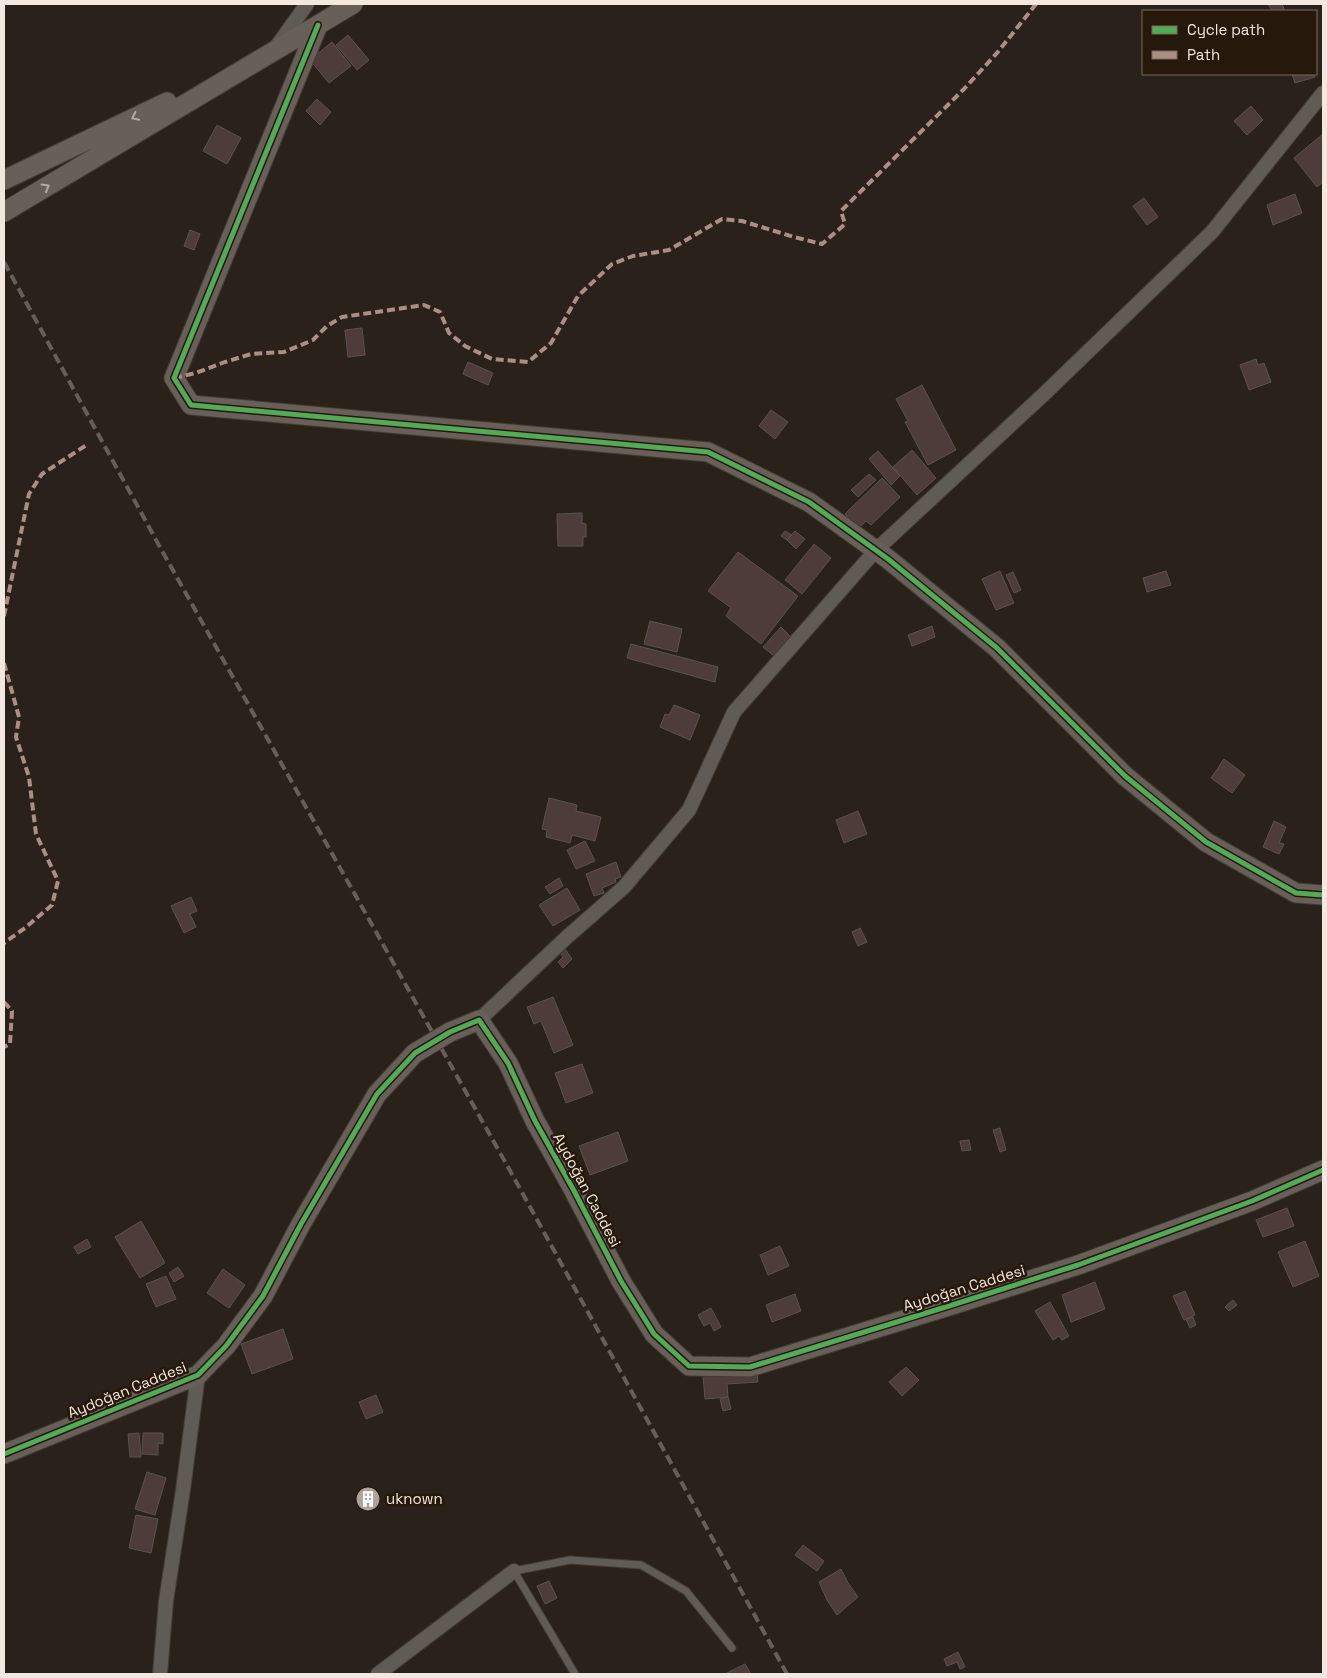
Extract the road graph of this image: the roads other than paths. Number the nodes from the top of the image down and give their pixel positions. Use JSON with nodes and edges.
{"nodes":[{"id":1,"x":307,"y":4,"type":"edge"},
{"id":2,"x":353,"y":4,"type":"edge"},
{"id":3,"x":318,"y":25,"type":"junction"},
{"id":4,"x":274,"y":51,"type":"junction"},
{"id":5,"x":1323,"y":93,"type":"edge"},
{"id":6,"x":4,"y":180,"type":"edge"},
{"id":7,"x":4,"y":212,"type":"edge"},
{"id":8,"x":876,"y":550,"type":"junction"},
{"id":9,"x":1323,"y":895,"type":"edge"},
{"id":10,"x":479,"y":1020,"type":"junction"},
{"id":11,"x":1323,"y":1170,"type":"edge"},
{"id":12,"x":198,"y":1375,"type":"junction"},
{"id":13,"x":4,"y":1454,"type":"edge"},
{"id":14,"x":514,"y":1571,"type":"junction"},
{"id":15,"x":732,"y":1648,"type":"dead end"},
{"id":16,"x":160,"y":1674,"type":"edge"},
{"id":17,"x":378,"y":1674,"type":"edge"},
{"id":18,"x":575,"y":1674,"type":"edge"}],
"edges":[{"from":1,"to":4,"type":"street"},
{"from":2,"to":3,"type":"street"},
{"from":3,"to":4,"type":"street"},
{"from":3,"to":8,"type":"street"},
{"from":4,"to":6,"type":"street","one_way":true},
{"from":7,"to":4,"type":"street","one_way":true},
{"from":5,"to":8,"type":"street"},
{"from":8,"to":9,"type":"street"},
{"from":8,"to":10,"type":"street"},
{"from":10,"to":11,"type":"street","name":"Aydoğan Caddesi"},
{"from":10,"to":12,"type":"street","name":"Aydoğan Caddesi","bridge":true},
{"from":12,"to":13,"type":"street","name":"Aydoğan Caddesi"},
{"from":12,"to":16,"type":"street"},
{"from":14,"to":15,"type":"lane"},
{"from":14,"to":17,"type":"street"},
{"from":14,"to":18,"type":"lane"}]}
